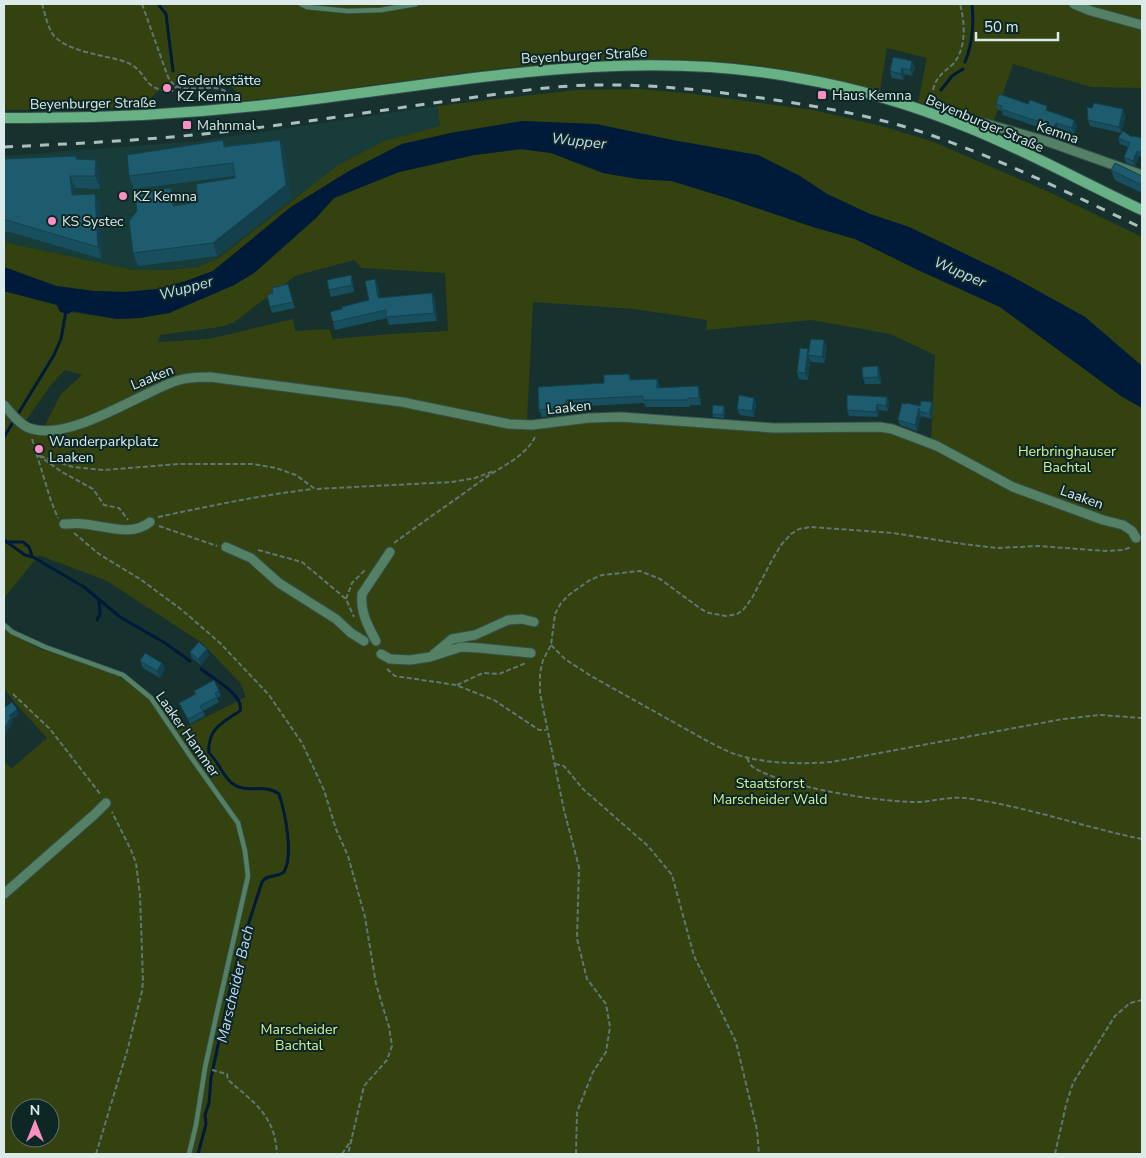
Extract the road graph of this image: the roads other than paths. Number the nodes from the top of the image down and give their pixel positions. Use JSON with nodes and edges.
{"nodes":[{"id":1,"x":301,"y":4,"type":"edge"},
{"id":2,"x":416,"y":4,"type":"edge"},
{"id":3,"x":1074,"y":4,"type":"edge"},
{"id":4,"x":1142,"y":25,"type":"edge"},
{"id":5,"x":4,"y":118,"type":"edge"},
{"id":6,"x":969,"y":128,"type":"junction"},
{"id":7,"x":1142,"y":175,"type":"edge"},
{"id":8,"x":1142,"y":210,"type":"edge"},
{"id":9,"x":4,"y":405,"type":"edge"},
{"id":10,"x":150,"y":522,"type":"road end"},
{"id":11,"x":64,"y":524,"type":"road end"},
{"id":12,"x":1136,"y":538,"type":"road end"},
{"id":13,"x":226,"y":547,"type":"dead end"},
{"id":14,"x":391,"y":548,"type":"road end"},
{"id":15,"x":534,"y":622,"type":"dead end"},
{"id":16,"x":4,"y":625,"type":"edge"},
{"id":17,"x":364,"y":641,"type":"dead end"},
{"id":18,"x":376,"y":641,"type":"dead end"},
{"id":19,"x":531,"y":653,"type":"dead end"},
{"id":20,"x":382,"y":654,"type":"dead end"},
{"id":21,"x":430,"y":657,"type":"junction"},
{"id":22,"x":106,"y":803,"type":"road end"},
{"id":23,"x":4,"y":894,"type":"edge"},
{"id":24,"x":188,"y":1154,"type":"edge"}],
"edges":[{"from":1,"to":2,"type":"lane"},
{"from":3,"to":4,"type":"street"},
{"from":5,"to":6,"type":"main road","name":"Beyenburger Straße"},
{"from":6,"to":7,"type":"street","name":"Kemna"},
{"from":6,"to":8,"type":"main road","name":"Beyenburger Straße"},
{"from":9,"to":12,"type":"street","name":"Laaken"},
{"from":10,"to":11,"type":"street"},
{"from":13,"to":17,"type":"street"},
{"from":14,"to":18,"type":"street"},
{"from":15,"to":21,"type":"street"},
{"from":16,"to":24,"type":"lane","name":"Laaker Hammer"},
{"from":19,"to":21,"type":"street"},
{"from":20,"to":21,"type":"street"},
{"from":22,"to":23,"type":"street"}]}
